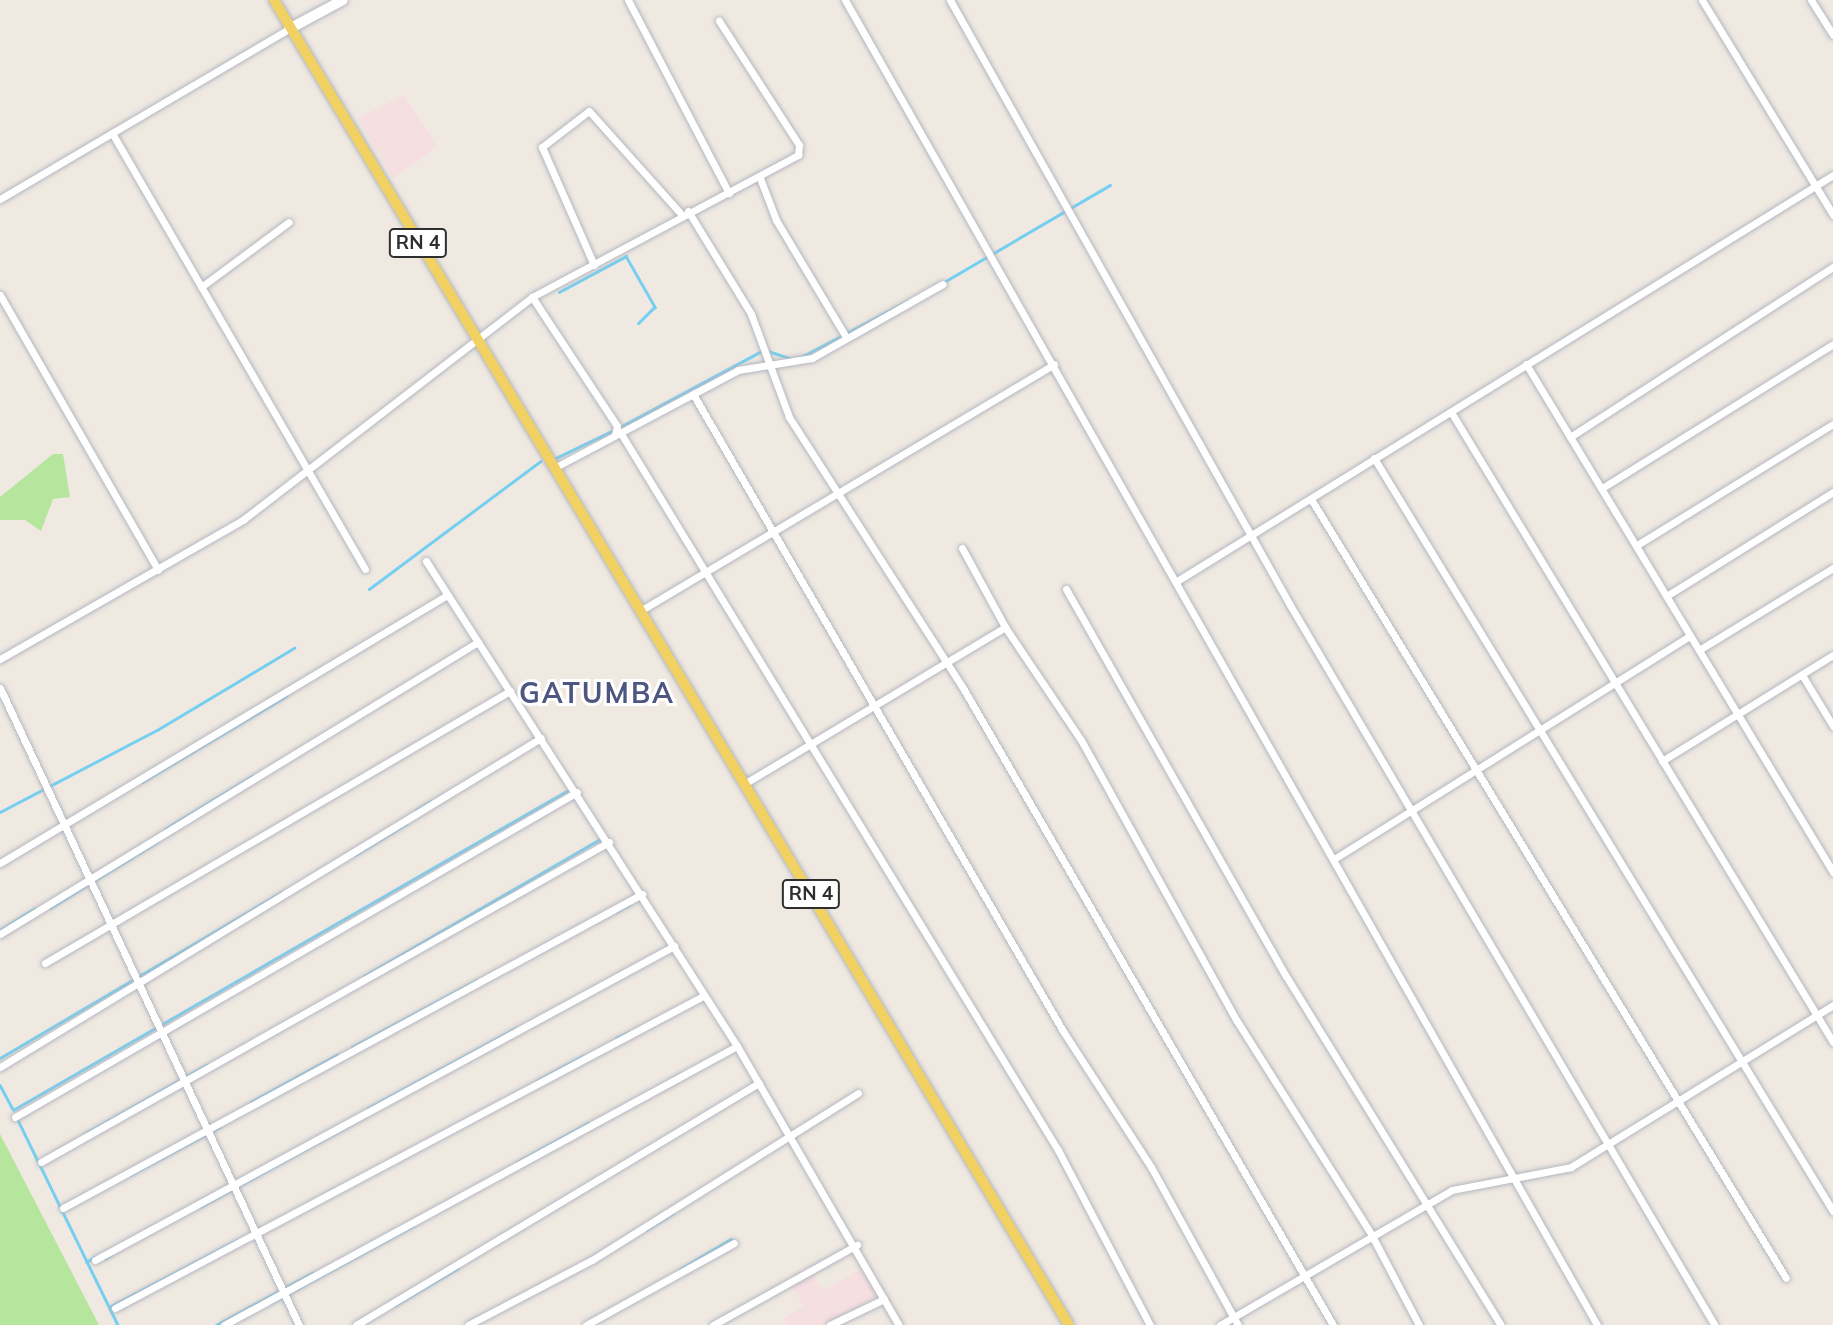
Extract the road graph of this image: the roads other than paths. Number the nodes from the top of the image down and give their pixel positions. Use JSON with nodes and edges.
{"nodes":[{"id":1,"x":274,"y":0,"type":"edge"},
{"id":2,"x":344,"y":0,"type":"edge"},
{"id":3,"x":628,"y":0,"type":"edge"},
{"id":4,"x":845,"y":0,"type":"edge"},
{"id":5,"x":950,"y":0,"type":"edge"},
{"id":6,"x":1702,"y":0,"type":"edge"},
{"id":7,"x":1811,"y":0,"type":"edge"},
{"id":8,"x":719,"y":21,"type":"dead end"},
{"id":9,"x":289,"y":29,"type":"junction"},
{"id":10,"x":1833,"y":35,"type":"edge"},
{"id":11,"x":112,"y":133,"type":"junction"},
{"id":12,"x":1833,"y":175,"type":"edge"},
{"id":13,"x":760,"y":178,"type":"junction"},
{"id":14,"x":1815,"y":186,"type":"junction"},
{"id":15,"x":729,"y":193,"type":"junction"},
{"id":16,"x":0,"y":199,"type":"edge"},
{"id":17,"x":685,"y":213,"type":"junction"},
{"id":18,"x":1833,"y":215,"type":"edge"},
{"id":19,"x":289,"y":222,"type":"dead end"},
{"id":20,"x":594,"y":265,"type":"junction"},
{"id":21,"x":1833,"y":267,"type":"edge"},
{"id":22,"x":943,"y":284,"type":"dead end"},
{"id":23,"x":201,"y":287,"type":"junction"},
{"id":24,"x":0,"y":295,"type":"edge"},
{"id":25,"x":532,"y":297,"type":"junction"},
{"id":26,"x":845,"y":334,"type":"junction"},
{"id":27,"x":476,"y":335,"type":"junction"},
{"id":28,"x":1833,"y":344,"type":"edge"},
{"id":29,"x":763,"y":354,"type":"junction"},
{"id":30,"x":1054,"y":364,"type":"junction"},
{"id":31,"x":1527,"y":364,"type":"junction"},
{"id":32,"x":693,"y":394,"type":"junction"},
{"id":33,"x":1451,"y":412,"type":"junction"},
{"id":34,"x":1833,"y":424,"type":"edge"},
{"id":35,"x":615,"y":432,"type":"junction"},
{"id":36,"x":1570,"y":436,"type":"junction"},
{"id":37,"x":1374,"y":458,"type":"junction"},
{"id":38,"x":307,"y":467,"type":"junction"},
{"id":39,"x":554,"y":468,"type":"junction"},
{"id":40,"x":1602,"y":488,"type":"junction"},
{"id":41,"x":1833,"y":492,"type":"edge"},
{"id":42,"x":836,"y":494,"type":"junction"},
{"id":43,"x":1311,"y":499,"type":"junction"},
{"id":44,"x":775,"y":532,"type":"junction"},
{"id":45,"x":1250,"y":534,"type":"junction"},
{"id":46,"x":1637,"y":545,"type":"junction"},
{"id":47,"x":962,"y":548,"type":"dead end"},
{"id":48,"x":426,"y":561,"type":"dead end"},
{"id":49,"x":1833,"y":568,"type":"edge"},
{"id":50,"x":365,"y":569,"type":"dead end"},
{"id":51,"x":158,"y":570,"type":"junction"},
{"id":52,"x":705,"y":575,"type":"junction"},
{"id":53,"x":1177,"y":581,"type":"junction"},
{"id":54,"x":1066,"y":589,"type":"dead end"},
{"id":55,"x":447,"y":595,"type":"junction"},
{"id":56,"x":1668,"y":596,"type":"junction"},
{"id":57,"x":640,"y":611,"type":"junction"},
{"id":58,"x":1004,"y":627,"type":"junction"},
{"id":59,"x":1690,"y":636,"type":"junction"},
{"id":60,"x":478,"y":642,"type":"junction"},
{"id":61,"x":1699,"y":650,"type":"junction"},
{"id":62,"x":1833,"y":655,"type":"edge"},
{"id":63,"x":0,"y":659,"type":"edge"},
{"id":64,"x":945,"y":660,"type":"junction"},
{"id":65,"x":1802,"y":675,"type":"junction"},
{"id":66,"x":1615,"y":680,"type":"junction"},
{"id":67,"x":0,"y":688,"type":"edge"},
{"id":68,"x":510,"y":691,"type":"junction"},
{"id":69,"x":877,"y":703,"type":"junction"},
{"id":70,"x":1736,"y":712,"type":"junction"},
{"id":71,"x":1833,"y":726,"type":"edge"},
{"id":72,"x":1539,"y":727,"type":"junction"},
{"id":73,"x":541,"y":738,"type":"junction"},
{"id":74,"x":811,"y":739,"type":"junction"},
{"id":75,"x":1662,"y":761,"type":"junction"},
{"id":76,"x":1475,"y":769,"type":"junction"},
{"id":77,"x":744,"y":784,"type":"junction"},
{"id":78,"x":576,"y":792,"type":"junction"},
{"id":79,"x":1410,"y":807,"type":"junction"},
{"id":80,"x":63,"y":825,"type":"junction"},
{"id":81,"x":609,"y":842,"type":"junction"},
{"id":82,"x":1334,"y":859,"type":"junction"},
{"id":83,"x":0,"y":863,"type":"edge"},
{"id":84,"x":1833,"y":872,"type":"edge"},
{"id":85,"x":88,"y":881,"type":"junction"},
{"id":86,"x":642,"y":894,"type":"junction"},
{"id":87,"x":112,"y":927,"type":"junction"},
{"id":88,"x":0,"y":934,"type":"edge"},
{"id":89,"x":674,"y":946,"type":"junction"},
{"id":90,"x":45,"y":963,"type":"dead end"},
{"id":91,"x":140,"y":981,"type":"junction"},
{"id":92,"x":703,"y":996,"type":"junction"},
{"id":93,"x":1833,"y":1005,"type":"edge"},
{"id":94,"x":1817,"y":1015,"type":"junction"},
{"id":95,"x":160,"y":1033,"type":"junction"},
{"id":96,"x":1833,"y":1042,"type":"edge"},
{"id":97,"x":737,"y":1046,"type":"junction"},
{"id":98,"x":1739,"y":1062,"type":"junction"},
{"id":99,"x":0,"y":1067,"type":"edge"},
{"id":100,"x":183,"y":1081,"type":"junction"},
{"id":101,"x":759,"y":1083,"type":"junction"},
{"id":102,"x":858,"y":1093,"type":"dead end"},
{"id":103,"x":1677,"y":1101,"type":"junction"},
{"id":104,"x":15,"y":1117,"type":"dead end"},
{"id":105,"x":207,"y":1130,"type":"junction"},
{"id":106,"x":788,"y":1133,"type":"junction"},
{"id":107,"x":1610,"y":1146,"type":"junction"},
{"id":108,"x":41,"y":1161,"type":"dead end"},
{"id":109,"x":1513,"y":1177,"type":"junction"},
{"id":110,"x":235,"y":1184,"type":"junction"},
{"id":111,"x":1429,"y":1201,"type":"junction"},
{"id":112,"x":63,"y":1208,"type":"dead end"},
{"id":113,"x":1833,"y":1211,"type":"edge"},
{"id":114,"x":257,"y":1233,"type":"junction"},
{"id":115,"x":1371,"y":1234,"type":"junction"},
{"id":116,"x":734,"y":1242,"type":"dead end"},
{"id":117,"x":857,"y":1245,"type":"junction"},
{"id":118,"x":95,"y":1260,"type":"dead end"},
{"id":119,"x":1304,"y":1276,"type":"junction"},
{"id":120,"x":1786,"y":1278,"type":"dead end"},
{"id":121,"x":284,"y":1293,"type":"junction"},
{"id":122,"x":884,"y":1299,"type":"junction"},
{"id":123,"x":115,"y":1308,"type":"dead end"},
{"id":124,"x":1235,"y":1321,"type":"edge"},
{"id":125,"x":1714,"y":1324,"type":"edge"},
{"id":126,"x":225,"y":1325,"type":"edge"},
{"id":127,"x":299,"y":1325,"type":"edge"},
{"id":128,"x":356,"y":1325,"type":"edge"},
{"id":129,"x":468,"y":1325,"type":"edge"},
{"id":130,"x":586,"y":1325,"type":"edge"},
{"id":131,"x":713,"y":1325,"type":"edge"},
{"id":132,"x":830,"y":1325,"type":"edge"},
{"id":133,"x":899,"y":1325,"type":"edge"},
{"id":134,"x":1069,"y":1325,"type":"edge"},
{"id":135,"x":1150,"y":1325,"type":"edge"},
{"id":136,"x":1220,"y":1325,"type":"edge"},
{"id":137,"x":1333,"y":1325,"type":"edge"},
{"id":138,"x":1419,"y":1325,"type":"edge"},
{"id":139,"x":1501,"y":1325,"type":"edge"},
{"id":140,"x":1597,"y":1325,"type":"edge"}],
"edges":[{"from":1,"to":9,"type":"main road","number":"RN 4"},
{"from":2,"to":9,"type":"main road"},
{"from":3,"to":15,"type":"street"},
{"from":4,"to":30,"type":"street"},
{"from":5,"to":45,"type":"street"},
{"from":6,"to":14,"type":"street"},
{"from":7,"to":10,"type":"street"},
{"from":8,"to":13,"type":"street"},
{"from":9,"to":11,"type":"street"},
{"from":9,"to":27,"type":"main road","number":"RN 4"},
{"from":11,"to":16,"type":"street"},
{"from":11,"to":23,"type":"street"},
{"from":12,"to":14,"type":"street"},
{"from":13,"to":15,"type":"street"},
{"from":13,"to":26,"type":"street"},
{"from":14,"to":18,"type":"street"},
{"from":14,"to":31,"type":"street"},
{"from":15,"to":17,"type":"street"},
{"from":17,"to":20,"type":"street"},
{"from":17,"to":20,"type":"street"},
{"from":17,"to":29,"type":"street"},
{"from":19,"to":23,"type":"street"},
{"from":20,"to":25,"type":"street"},
{"from":21,"to":36,"type":"street"},
{"from":22,"to":26,"type":"street"},
{"from":23,"to":38,"type":"street"},
{"from":24,"to":51,"type":"street"},
{"from":25,"to":27,"type":"street"},
{"from":25,"to":35,"type":"street"},
{"from":26,"to":29,"type":"street"},
{"from":27,"to":38,"type":"street"},
{"from":27,"to":39,"type":"main road","number":"RN 4"},
{"from":28,"to":40,"type":"street"},
{"from":29,"to":32,"type":"street"},
{"from":29,"to":42,"type":"street"},
{"from":30,"to":42,"type":"street"},
{"from":30,"to":53,"type":"street"},
{"from":31,"to":33,"type":"street"},
{"from":31,"to":36,"type":"street"},
{"from":32,"to":35,"type":"street"},
{"from":32,"to":44,"type":"street"},
{"from":33,"to":37,"type":"street"},
{"from":33,"to":66,"type":"street"},
{"from":34,"to":46,"type":"street"},
{"from":35,"to":39,"type":"street"},
{"from":35,"to":52,"type":"street"},
{"from":36,"to":40,"type":"street"},
{"from":37,"to":43,"type":"street"},
{"from":37,"to":72,"type":"street"},
{"from":38,"to":50,"type":"street"},
{"from":38,"to":51,"type":"street"},
{"from":39,"to":57,"type":"main road","number":"RN 4"},
{"from":40,"to":46,"type":"street"},
{"from":41,"to":56,"type":"street"},
{"from":42,"to":44,"type":"street"},
{"from":42,"to":64,"type":"street"},
{"from":43,"to":45,"type":"street"},
{"from":43,"to":76,"type":"street"},
{"from":44,"to":52,"type":"street"},
{"from":44,"to":69,"type":"street"},
{"from":45,"to":53,"type":"street"},
{"from":45,"to":79,"type":"street"},
{"from":46,"to":56,"type":"street"},
{"from":47,"to":58,"type":"street"},
{"from":48,"to":55,"type":"street"},
{"from":49,"to":61,"type":"street"},
{"from":51,"to":63,"type":"street"},
{"from":52,"to":57,"type":"street"},
{"from":52,"to":74,"type":"street"},
{"from":53,"to":82,"type":"street"},
{"from":54,"to":111,"type":"street"},
{"from":55,"to":60,"type":"street"},
{"from":55,"to":80,"type":"street"},
{"from":56,"to":59,"type":"street"},
{"from":57,"to":77,"type":"main road","number":"RN 4"},
{"from":58,"to":64,"type":"street"},
{"from":58,"to":115,"type":"street"},
{"from":59,"to":61,"type":"street"},
{"from":59,"to":66,"type":"street"},
{"from":60,"to":68,"type":"street"},
{"from":60,"to":85,"type":"street"},
{"from":61,"to":70,"type":"street"},
{"from":62,"to":65,"type":"street"},
{"from":64,"to":69,"type":"street"},
{"from":64,"to":119,"type":"street"},
{"from":65,"to":70,"type":"street"},
{"from":65,"to":71,"type":"street"},
{"from":66,"to":72,"type":"street"},
{"from":66,"to":75,"type":"street"},
{"from":67,"to":80,"type":"street"},
{"from":68,"to":73,"type":"street"},
{"from":68,"to":87,"type":"street"},
{"from":69,"to":74,"type":"street"},
{"from":69,"to":124,"type":"street"},
{"from":70,"to":75,"type":"street"},
{"from":70,"to":84,"type":"street"},
{"from":72,"to":76,"type":"street"},
{"from":72,"to":98,"type":"street"},
{"from":73,"to":78,"type":"street"},
{"from":73,"to":91,"type":"street"},
{"from":74,"to":77,"type":"street"},
{"from":74,"to":135,"type":"street"},
{"from":75,"to":94,"type":"street"},
{"from":76,"to":79,"type":"street"},
{"from":76,"to":103,"type":"street"},
{"from":77,"to":134,"type":"main road","number":"RN 4"},
{"from":78,"to":81,"type":"street"},
{"from":78,"to":95,"type":"street"},
{"from":79,"to":82,"type":"street"},
{"from":79,"to":107,"type":"street"},
{"from":80,"to":83,"type":"street"},
{"from":80,"to":85,"type":"street"},
{"from":81,"to":86,"type":"street"},
{"from":81,"to":100,"type":"street"},
{"from":82,"to":109,"type":"street"},
{"from":85,"to":87,"type":"street"},
{"from":85,"to":88,"type":"street"},
{"from":86,"to":89,"type":"street"},
{"from":86,"to":105,"type":"street"},
{"from":87,"to":90,"type":"street"},
{"from":87,"to":91,"type":"street"},
{"from":89,"to":92,"type":"street"},
{"from":89,"to":110,"type":"street"},
{"from":91,"to":95,"type":"street"},
{"from":91,"to":99,"type":"street"},
{"from":92,"to":97,"type":"street"},
{"from":92,"to":114,"type":"street"},
{"from":93,"to":94,"type":"street"},
{"from":94,"to":96,"type":"street"},
{"from":94,"to":98,"type":"street"},
{"from":95,"to":100,"type":"street"},
{"from":95,"to":104,"type":"street"},
{"from":97,"to":101,"type":"street"},
{"from":97,"to":121,"type":"street"},
{"from":98,"to":103,"type":"street"},
{"from":98,"to":113,"type":"street"},
{"from":100,"to":105,"type":"street"},
{"from":100,"to":108,"type":"street"},
{"from":101,"to":106,"type":"street"},
{"from":101,"to":128,"type":"street"},
{"from":102,"to":106,"type":"street"},
{"from":103,"to":107,"type":"street"},
{"from":103,"to":120,"type":"street"},
{"from":105,"to":110,"type":"street"},
{"from":105,"to":112,"type":"street"},
{"from":106,"to":117,"type":"street"},
{"from":106,"to":129,"type":"street"},
{"from":107,"to":109,"type":"street"},
{"from":107,"to":125,"type":"street"},
{"from":109,"to":111,"type":"street"},
{"from":109,"to":140,"type":"street"},
{"from":110,"to":114,"type":"street"},
{"from":110,"to":118,"type":"street"},
{"from":111,"to":115,"type":"street"},
{"from":111,"to":139,"type":"street"},
{"from":114,"to":121,"type":"street"},
{"from":114,"to":123,"type":"street"},
{"from":115,"to":119,"type":"street"},
{"from":115,"to":138,"type":"street"},
{"from":116,"to":130,"type":"street"},
{"from":117,"to":122,"type":"street"},
{"from":117,"to":131,"type":"street"},
{"from":119,"to":124,"type":"street"},
{"from":119,"to":137,"type":"street"},
{"from":121,"to":126,"type":"street"},
{"from":121,"to":127,"type":"street"},
{"from":122,"to":132,"type":"street"},
{"from":122,"to":133,"type":"street"},
{"from":124,"to":136,"type":"street"}]}
